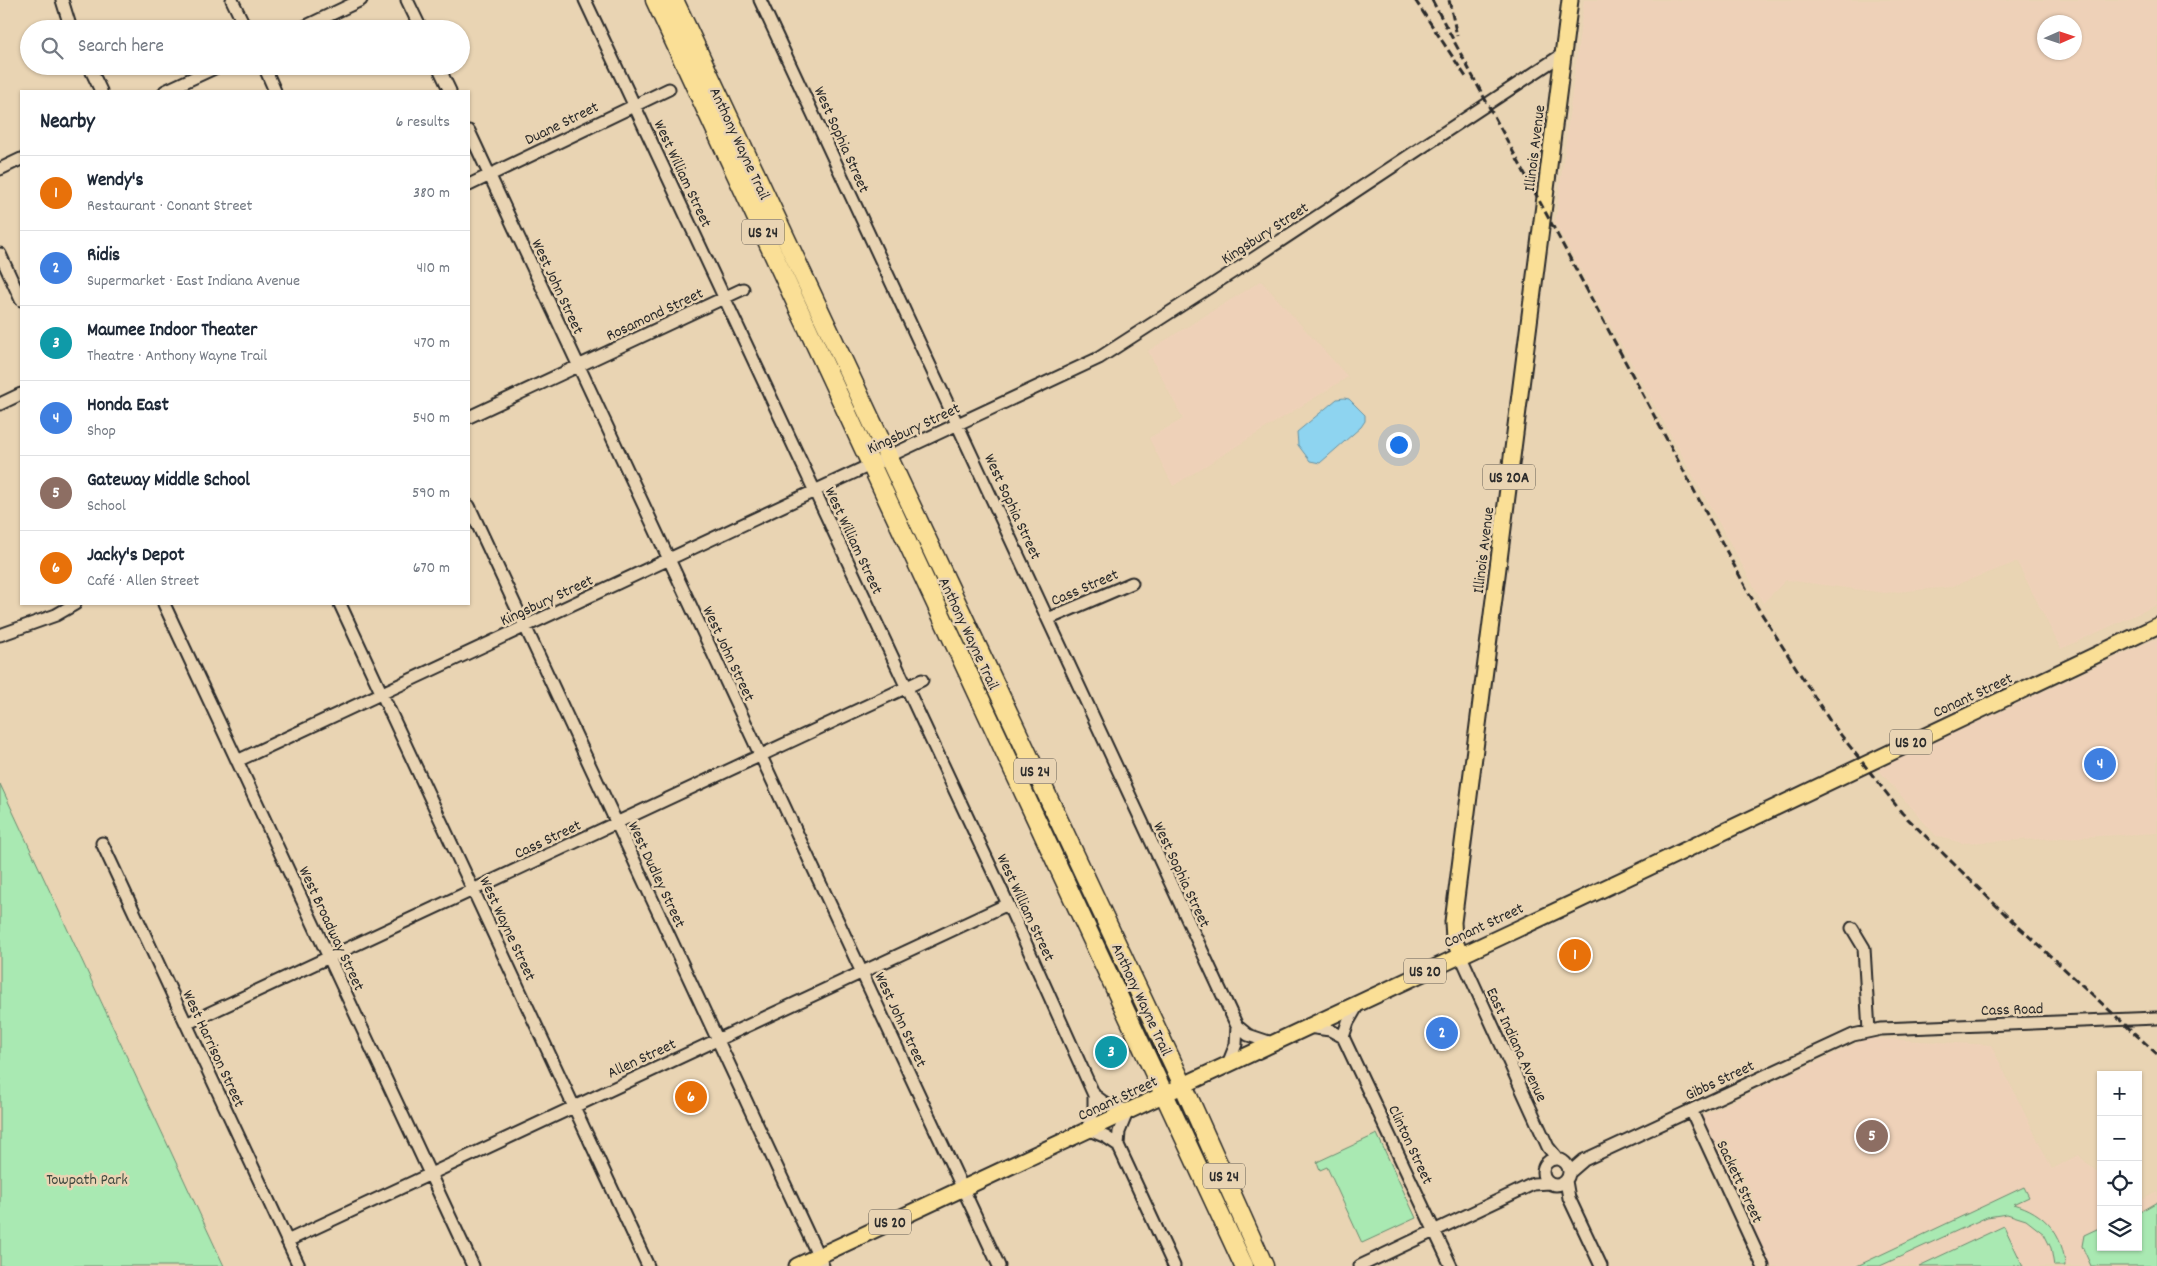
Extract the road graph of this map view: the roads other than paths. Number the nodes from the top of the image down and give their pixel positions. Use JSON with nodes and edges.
{"nodes":[{"id":1,"x":62,"y":0,"type":"edge"},
{"id":2,"x":232,"y":0,"type":"edge"},
{"id":3,"x":361,"y":0,"type":"edge"},
{"id":4,"x":407,"y":0,"type":"edge"},
{"id":5,"x":585,"y":0,"type":"edge"},
{"id":6,"x":655,"y":0,"type":"edge"},
{"id":7,"x":674,"y":0,"type":"edge"},
{"id":8,"x":760,"y":0,"type":"edge"},
{"id":9,"x":1570,"y":0,"type":"edge"},
{"id":10,"x":68,"y":20,"type":"edge"},
{"id":11,"x":242,"y":20,"type":"edge"},
{"id":12,"x":319,"y":20,"type":"edge"},
{"id":13,"x":417,"y":20,"type":"edge"},
{"id":14,"x":1563,"y":54,"type":"junction"},
{"id":15,"x":93,"y":75,"type":"edge"},
{"id":16,"x":200,"y":75,"type":"edge"},
{"id":17,"x":268,"y":75,"type":"edge"},
{"id":18,"x":442,"y":75,"type":"edge"},
{"id":19,"x":669,"y":89,"type":"dead end"},
{"id":20,"x":100,"y":90,"type":"edge"},
{"id":21,"x":167,"y":90,"type":"edge"},
{"id":22,"x":275,"y":90,"type":"edge"},
{"id":23,"x":450,"y":90,"type":"edge"},
{"id":24,"x":634,"y":105,"type":"junction"},
{"id":25,"x":470,"y":133,"type":"edge"},
{"id":26,"x":20,"y":160,"type":"edge"},
{"id":27,"x":0,"y":169,"type":"edge"},
{"id":28,"x":490,"y":176,"type":"junction"},
{"id":29,"x":470,"y":185,"type":"edge"},
{"id":30,"x":0,"y":254,"type":"edge"},
{"id":31,"x":743,"y":289,"type":"dead end"},
{"id":32,"x":20,"y":298,"type":"edge"},
{"id":33,"x":724,"y":298,"type":"junction"},
{"id":34,"x":579,"y":366,"type":"junction"},
{"id":35,"x":20,"y":394,"type":"edge"},
{"id":36,"x":0,"y":404,"type":"edge"},
{"id":37,"x":470,"y":417,"type":"edge"},
{"id":38,"x":957,"y":424,"type":"junction"},
{"id":39,"x":888,"y":457,"type":"junction"},
{"id":40,"x":872,"y":464,"type":"junction"},
{"id":41,"x":815,"y":492,"type":"junction"},
{"id":42,"x":470,"y":508,"type":"edge"},
{"id":43,"x":669,"y":560,"type":"junction"},
{"id":44,"x":1132,"y":583,"type":"dead end"},
{"id":45,"x":73,"y":605,"type":"edge"},
{"id":46,"x":164,"y":605,"type":"edge"},
{"id":47,"x":340,"y":605,"type":"edge"},
{"id":48,"x":1048,"y":619,"type":"junction"},
{"id":49,"x":2157,"y":626,"type":"edge"},
{"id":50,"x":524,"y":627,"type":"junction"},
{"id":51,"x":1,"y":632,"type":"edge"},
{"id":52,"x":922,"y":680,"type":"dead end"},
{"id":53,"x":906,"y":688,"type":"junction"},
{"id":54,"x":381,"y":694,"type":"junction"},
{"id":55,"x":761,"y":756,"type":"junction"},
{"id":56,"x":238,"y":761,"type":"junction"},
{"id":57,"x":616,"y":824,"type":"junction"},
{"id":58,"x":102,"y":843,"type":"dead end"},
{"id":59,"x":473,"y":890,"type":"junction"},
{"id":60,"x":1008,"y":904,"type":"junction"},
{"id":61,"x":1852,"y":928,"type":"dead end"},
{"id":62,"x":1460,"y":954,"type":"junction"},
{"id":63,"x":329,"y":957,"type":"junction"},
{"id":64,"x":862,"y":972,"type":"junction"},
{"id":65,"x":1360,"y":1002,"type":"junction"},
{"id":66,"x":2157,"y":1018,"type":"edge"},
{"id":67,"x":186,"y":1024,"type":"junction"},
{"id":68,"x":1237,"y":1026,"type":"junction"},
{"id":69,"x":1307,"y":1027,"type":"junction"},
{"id":70,"x":1869,"y":1031,"type":"junction"},
{"id":71,"x":1343,"y":1037,"type":"junction"},
{"id":72,"x":718,"y":1039,"type":"junction"},
{"id":73,"x":1272,"y":1043,"type":"junction"},
{"id":74,"x":1228,"y":1064,"type":"junction"},
{"id":75,"x":1183,"y":1085,"type":"junction"},
{"id":76,"x":1165,"y":1093,"type":"junction"},
{"id":77,"x":1094,"y":1095,"type":"junction"},
{"id":78,"x":574,"y":1106,"type":"junction"},
{"id":79,"x":1128,"y":1110,"type":"junction"},
{"id":80,"x":1691,"y":1110,"type":"junction"},
{"id":81,"x":1087,"y":1129,"type":"junction"},
{"id":82,"x":1118,"y":1145,"type":"junction"},
{"id":83,"x":1557,"y":1172,"type":"junction"},
{"id":84,"x":430,"y":1173,"type":"junction"},
{"id":85,"x":963,"y":1188,"type":"junction"},
{"id":86,"x":1434,"y":1231,"type":"junction"},
{"id":87,"x":288,"y":1240,"type":"junction"},
{"id":88,"x":820,"y":1261,"type":"edge"},
{"id":89,"x":299,"y":1266,"type":"edge"},
{"id":90,"x":473,"y":1266,"type":"edge"},
{"id":91,"x":648,"y":1266,"type":"edge"},
{"id":92,"x":796,"y":1266,"type":"edge"},
{"id":93,"x":999,"y":1266,"type":"edge"},
{"id":94,"x":1174,"y":1266,"type":"edge"},
{"id":95,"x":1244,"y":1266,"type":"edge"},
{"id":96,"x":1264,"y":1266,"type":"edge"},
{"id":97,"x":1360,"y":1266,"type":"edge"},
{"id":98,"x":1450,"y":1266,"type":"edge"},
{"id":99,"x":1602,"y":1266,"type":"edge"},
{"id":100,"x":1763,"y":1266,"type":"edge"}],
"edges":[{"from":1,"to":10,"type":"street"},
{"from":2,"to":11,"type":"street"},
{"from":3,"to":12,"type":"street"},
{"from":4,"to":13,"type":"street"},
{"from":5,"to":24,"type":"street","name":"West William Street"},
{"from":6,"to":40,"type":"highway","name":"Anthony Wayne Trail","number":"US 24"},
{"from":7,"to":39,"type":"highway","name":"Anthony Wayne Trail","number":"US 24"},
{"from":8,"to":38,"type":"street","name":"West Sophia Street"},
{"from":9,"to":14,"type":"main road","name":"Illinois Avenue","number":"US 20A"},
{"from":14,"to":38,"type":"street","name":"Kingsbury Street"},
{"from":14,"to":62,"type":"main road","name":"Illinois Avenue","number":"US 20A"},
{"from":15,"to":20,"type":"street"},
{"from":16,"to":21,"type":"street"},
{"from":17,"to":22,"type":"street"},
{"from":18,"to":23,"type":"street"},
{"from":19,"to":24,"type":"street","name":"Duane Street"},
{"from":24,"to":28,"type":"street","name":"Duane Street"},
{"from":24,"to":33,"type":"street","name":"West William Street"},
{"from":25,"to":28,"type":"street","name":"West John Street"},
{"from":26,"to":27,"type":"street"},
{"from":28,"to":29,"type":"street","name":"Duane Street"},
{"from":28,"to":34,"type":"street","name":"West John Street"},
{"from":30,"to":32,"type":"street"},
{"from":31,"to":33,"type":"street","name":"Rosamond Street"},
{"from":33,"to":34,"type":"street","name":"Rosamond Street"},
{"from":33,"to":41,"type":"street","name":"West William Street"},
{"from":34,"to":37,"type":"street","name":"Rosamond Street"},
{"from":34,"to":43,"type":"street","name":"West John Street"},
{"from":35,"to":36,"type":"street"},
{"from":38,"to":39,"type":"street","name":"Kingsbury Street"},
{"from":38,"to":48,"type":"street","name":"West Sophia Street"},
{"from":39,"to":40,"type":"street","name":"Kingsbury Street"},
{"from":39,"to":75,"type":"highway","name":"Anthony Wayne Trail","number":"US 24"},
{"from":40,"to":41,"type":"street","name":"Kingsbury Street"},
{"from":40,"to":76,"type":"highway","name":"Anthony Wayne Trail","number":"US 24"},
{"from":41,"to":43,"type":"street","name":"Kingsbury Street"},
{"from":41,"to":53,"type":"street","name":"West William Street"},
{"from":42,"to":50,"type":"street","name":"West Dudley Street"},
{"from":43,"to":50,"type":"street","name":"Kingsbury Street"},
{"from":43,"to":55,"type":"street","name":"West John Street"},
{"from":44,"to":48,"type":"street","name":"Cass Street"},
{"from":45,"to":51,"type":"street"},
{"from":46,"to":56,"type":"street","name":"West Broadway Street"},
{"from":47,"to":54,"type":"street","name":"West Wayne Street"},
{"from":48,"to":68,"type":"street","name":"West Sophia Street"},
{"from":49,"to":62,"type":"main road","name":"Conant Street","number":"US 20"},
{"from":50,"to":54,"type":"street","name":"Kingsbury Street"},
{"from":50,"to":57,"type":"street","name":"West Dudley Street"},
{"from":52,"to":53,"type":"street","name":"Cass Street"},
{"from":53,"to":55,"type":"street","name":"Cass Street"},
{"from":53,"to":60,"type":"street","name":"West William Street"},
{"from":54,"to":56,"type":"street","name":"Kingsbury Street"},
{"from":54,"to":59,"type":"street","name":"West Wayne Street"},
{"from":55,"to":57,"type":"street","name":"Cass Street"},
{"from":55,"to":64,"type":"street","name":"West John Street"},
{"from":56,"to":63,"type":"street","name":"West Broadway Street"},
{"from":57,"to":59,"type":"street","name":"Cass Street"},
{"from":57,"to":72,"type":"street","name":"West Dudley Street"},
{"from":58,"to":67,"type":"street","name":"West Harrison Street"},
{"from":59,"to":63,"type":"street","name":"Cass Street"},
{"from":59,"to":78,"type":"street","name":"West Wayne Street"},
{"from":60,"to":64,"type":"street","name":"Allen Street"},
{"from":60,"to":77,"type":"street","name":"West William Street"},
{"from":61,"to":70,"type":"street"},
{"from":62,"to":65,"type":"main road","name":"Conant Street","number":"US 20"},
{"from":62,"to":83,"type":"street","name":"East Indiana Avenue"},
{"from":63,"to":67,"type":"street","name":"Cass Street"},
{"from":63,"to":84,"type":"street","name":"West Broadway Street"},
{"from":64,"to":72,"type":"street","name":"Allen Street"},
{"from":64,"to":85,"type":"street","name":"West John Street"},
{"from":65,"to":69,"type":"main road","name":"Conant Street","number":"US 20"},
{"from":65,"to":71,"type":"street"},
{"from":66,"to":70,"type":"street","name":"Cass Road"},
{"from":67,"to":87,"type":"street","name":"West Harrison Street"},
{"from":68,"to":73,"type":"street"},
{"from":68,"to":74,"type":"street"},
{"from":69,"to":71,"type":"street"},
{"from":69,"to":73,"type":"main road","name":"Conant Street","number":"US 20"},
{"from":70,"to":80,"type":"street","name":"Gibbs Street"},
{"from":71,"to":86,"type":"street","name":"Clinton Street"},
{"from":72,"to":78,"type":"street","name":"Allen Street"},
{"from":72,"to":88,"type":"street","name":"West Dudley Street"},
{"from":73,"to":74,"type":"main road","name":"Conant Street","number":"US 20"},
{"from":74,"to":75,"type":"main road","name":"Conant Street","number":"US 20"},
{"from":75,"to":76,"type":"main road","name":"Conant Street","number":"US 20"},
{"from":75,"to":96,"type":"highway","name":"Anthony Wayne Trail","number":"US 24"},
{"from":76,"to":79,"type":"main road","name":"Conant Street","number":"US 20"},
{"from":76,"to":95,"type":"highway","name":"Anthony Wayne Trail","number":"US 24"},
{"from":77,"to":79,"type":"street"},
{"from":77,"to":81,"type":"street"},
{"from":78,"to":84,"type":"street","name":"Allen Street"},
{"from":78,"to":91,"type":"street","name":"West Wayne Street"},
{"from":79,"to":81,"type":"main road","name":"Conant Street","number":"US 20"},
{"from":79,"to":82,"type":"street"},
{"from":80,"to":83,"type":"street","name":"Gibbs Street"},
{"from":80,"to":100,"type":"street","name":"Sackett Street"},
{"from":81,"to":82,"type":"street"},
{"from":81,"to":85,"type":"main road","name":"Conant Street","number":"US 20"},
{"from":82,"to":94,"type":"street"},
{"from":83,"to":86,"type":"street","name":"Gibbs Street"},
{"from":83,"to":99,"type":"street","name":"East Indiana Avenue"},
{"from":84,"to":87,"type":"street","name":"Allen Street"},
{"from":84,"to":90,"type":"street","name":"West Broadway Street"},
{"from":85,"to":88,"type":"main road","name":"Conant Street","number":"US 20"},
{"from":85,"to":93,"type":"street","name":"West John Street"},
{"from":86,"to":97,"type":"street","name":"Gibbs Street"},
{"from":86,"to":98,"type":"street","name":"Clinton Street"},
{"from":87,"to":89,"type":"street","name":"West Harrison Street"},
{"from":88,"to":92,"type":"main road","name":"Conant Street","number":"US 20"}]}
